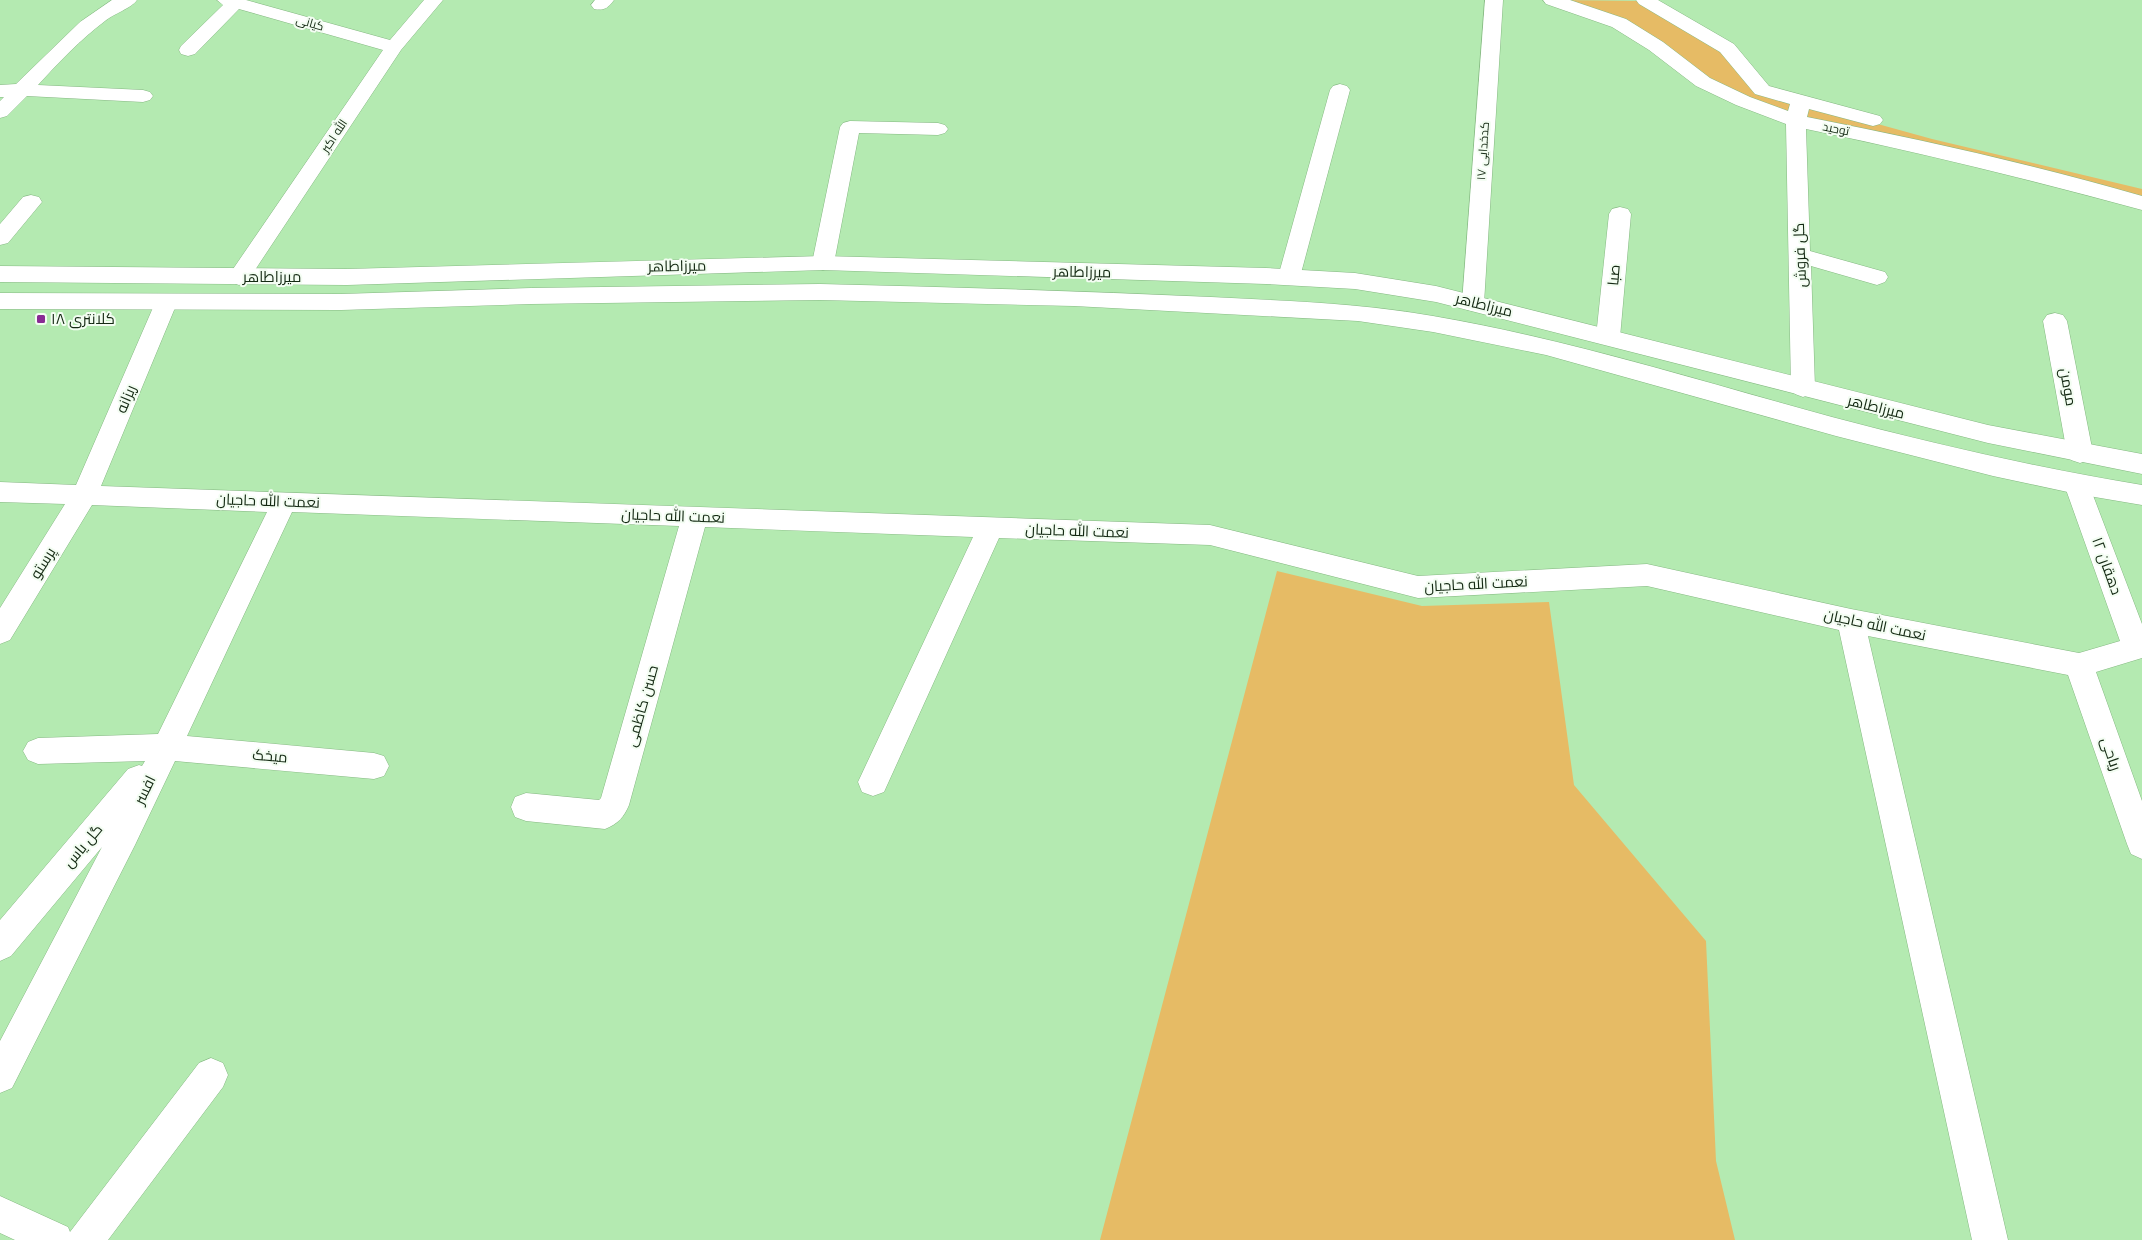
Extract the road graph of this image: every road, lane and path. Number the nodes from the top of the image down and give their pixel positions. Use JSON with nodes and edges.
{"nodes":[{"id":1,"x":128,"y":0,"type":"edge"},
{"id":2,"x":434,"y":0,"type":"edge"},
{"id":3,"x":1494,"y":0,"type":"edge"},
{"id":4,"x":1552,"y":0,"type":"edge"},
{"id":5,"x":1645,"y":0,"type":"edge"},
{"id":6,"x":231,"y":1,"type":"edge"},
{"id":7,"x":394,"y":47,"type":"junction"},
{"id":8,"x":188,"y":50,"type":"dead end"},
{"id":9,"x":22,"y":90,"type":"junction"},
{"id":10,"x":1340,"y":90,"type":"dead end"},
{"id":11,"x":0,"y":91,"type":"edge"},
{"id":12,"x":143,"y":96,"type":"dead end"},
{"id":13,"x":1801,"y":100,"type":"junction"},
{"id":14,"x":0,"y":112,"type":"edge"},
{"id":15,"x":1796,"y":121,"type":"junction"},
{"id":16,"x":938,"y":130,"type":"dead end"},
{"id":17,"x":2142,"y":185,"type":"edge"},
{"id":18,"x":31,"y":202,"type":"dead end"},
{"id":19,"x":2142,"y":203,"type":"edge"},
{"id":20,"x":1620,"y":214,"type":"dead end"},
{"id":21,"x":0,"y":238,"type":"edge"},
{"id":22,"x":1800,"y":256,"type":"junction"},
{"id":23,"x":823,"y":264,"type":"junction"},
{"id":24,"x":0,"y":274,"type":"edge"},
{"id":25,"x":239,"y":277,"type":"junction"},
{"id":26,"x":1289,"y":277,"type":"junction"},
{"id":27,"x":1876,"y":277,"type":"dead end"},
{"id":28,"x":0,"y":301,"type":"edge"},
{"id":29,"x":166,"y":303,"type":"junction"},
{"id":30,"x":1473,"y":303,"type":"junction"},
{"id":31,"x":2055,"y":320,"type":"dead end"},
{"id":32,"x":1608,"y":337,"type":"junction"},
{"id":33,"x":1803,"y":388,"type":"junction"},
{"id":34,"x":2080,"y":453,"type":"junction"},
{"id":35,"x":2142,"y":464,"type":"edge"},
{"id":36,"x":2077,"y":484,"type":"junction"},
{"id":37,"x":0,"y":492,"type":"edge"},
{"id":38,"x":85,"y":494,"type":"junction"},
{"id":39,"x":2142,"y":495,"type":"edge"},
{"id":40,"x":285,"y":501,"type":"junction"},
{"id":41,"x":695,"y":517,"type":"junction"},
{"id":42,"x":990,"y":528,"type":"junction"},
{"id":43,"x":1851,"y":621,"type":"junction"},
{"id":44,"x":0,"y":632,"type":"edge"},
{"id":45,"x":2139,"y":650,"type":"edge"},
{"id":46,"x":2079,"y":665,"type":"junction"},
{"id":47,"x":166,"y":747,"type":"junction"},
{"id":48,"x":38,"y":751,"type":"dead end"},
{"id":49,"x":374,"y":766,"type":"dead end"},
{"id":50,"x":873,"y":782,"type":"dead end"},
{"id":51,"x":526,"y":806,"type":"dead end"},
{"id":52,"x":2142,"y":844,"type":"edge"},
{"id":53,"x":0,"y":945,"type":"edge"},
{"id":54,"x":0,"y":1076,"type":"edge"},
{"id":55,"x":212,"y":1076,"type":"dead end"},
{"id":56,"x":0,"y":1214,"type":"edge"},
{"id":57,"x":55,"y":1240,"type":"edge"},
{"id":58,"x":85,"y":1240,"type":"edge"},
{"id":59,"x":1990,"y":1240,"type":"edge"}],
"edges":[{"from":1,"to":9,"type":"street"},
{"from":2,"to":7,"type":"street","name":"الله اکبر"},
{"from":3,"to":30,"type":"street","name":"کدخدایی ۱۷"},
{"from":4,"to":15,"type":"street","name":"توحید"},
{"from":5,"to":13,"type":"street","name":"توحید"},
{"from":6,"to":7,"type":"street","name":"کیانی"},
{"from":6,"to":8,"type":"street"},
{"from":7,"to":25,"type":"street","name":"الله اکبر"},
{"from":9,"to":11,"type":"street"},
{"from":9,"to":12,"type":"street"},
{"from":9,"to":14,"type":"street"},
{"from":10,"to":26,"type":"street"},
{"from":13,"to":15,"type":"street","name":"گل فروش"},
{"from":13,"to":17,"type":"street","name":"توحید"},
{"from":15,"to":19,"type":"street","name":"توحید"},
{"from":15,"to":22,"type":"street","name":"گل فروش"},
{"from":16,"to":23,"type":"street"},
{"from":18,"to":21,"type":"street"},
{"from":20,"to":32,"type":"street","name":"صبا"},
{"from":22,"to":27,"type":"street"},
{"from":22,"to":33,"type":"street","name":"گل فروش"},
{"from":23,"to":25,"type":"street","name":"میرزاطاهر"},
{"from":23,"to":26,"type":"street","name":"میرزاطاهر"},
{"from":24,"to":25,"type":"street","name":"میرزاطاهر"},
{"from":26,"to":30,"type":"street","name":"میرزاطاهر"},
{"from":28,"to":29,"type":"street","name":"میرزاطاهر"},
{"from":29,"to":36,"type":"street","name":"میرزاطاهر"},
{"from":29,"to":38,"type":"street","name":"ریزانه"},
{"from":30,"to":32,"type":"street","name":"میرزاطاهر"},
{"from":31,"to":34,"type":"street","name":"مومن"},
{"from":32,"to":33,"type":"street","name":"میرزاطاهر"},
{"from":33,"to":34,"type":"street","name":"میرزاطاهر"},
{"from":34,"to":35,"type":"street","name":"میرزاطاهر"},
{"from":36,"to":39,"type":"street","name":"میرزاطاهر"},
{"from":36,"to":45,"type":"street","name":"دهقان ۱۲"},
{"from":37,"to":38,"type":"street","name":"نعمت الله حاجیان"},
{"from":38,"to":40,"type":"street","name":"نعمت الله حاجیان"},
{"from":38,"to":44,"type":"street","name":"پرستو"},
{"from":40,"to":41,"type":"street","name":"نعمت الله حاجیان"},
{"from":40,"to":47,"type":"street","name":"افسر"},
{"from":41,"to":42,"type":"street","name":"نعمت الله حاجیان"},
{"from":41,"to":51,"type":"street","name":"حسن کاظمی"},
{"from":42,"to":43,"type":"street","name":"نعمت الله حاجیان"},
{"from":42,"to":50,"type":"street"},
{"from":43,"to":46,"type":"street","name":"نعمت الله حاجیان"},
{"from":43,"to":59,"type":"street"},
{"from":45,"to":46,"type":"street","name":"نعمت الله حاجیان"},
{"from":46,"to":52,"type":"street","name":"ریاحی"},
{"from":47,"to":48,"type":"street","name":"میخک"},
{"from":47,"to":49,"type":"street","name":"میخک"},
{"from":47,"to":53,"type":"street","name":"گل یاس"},
{"from":47,"to":54,"type":"street","name":"افسر"},
{"from":55,"to":58,"type":"street"},
{"from":56,"to":57,"type":"street"}]}
